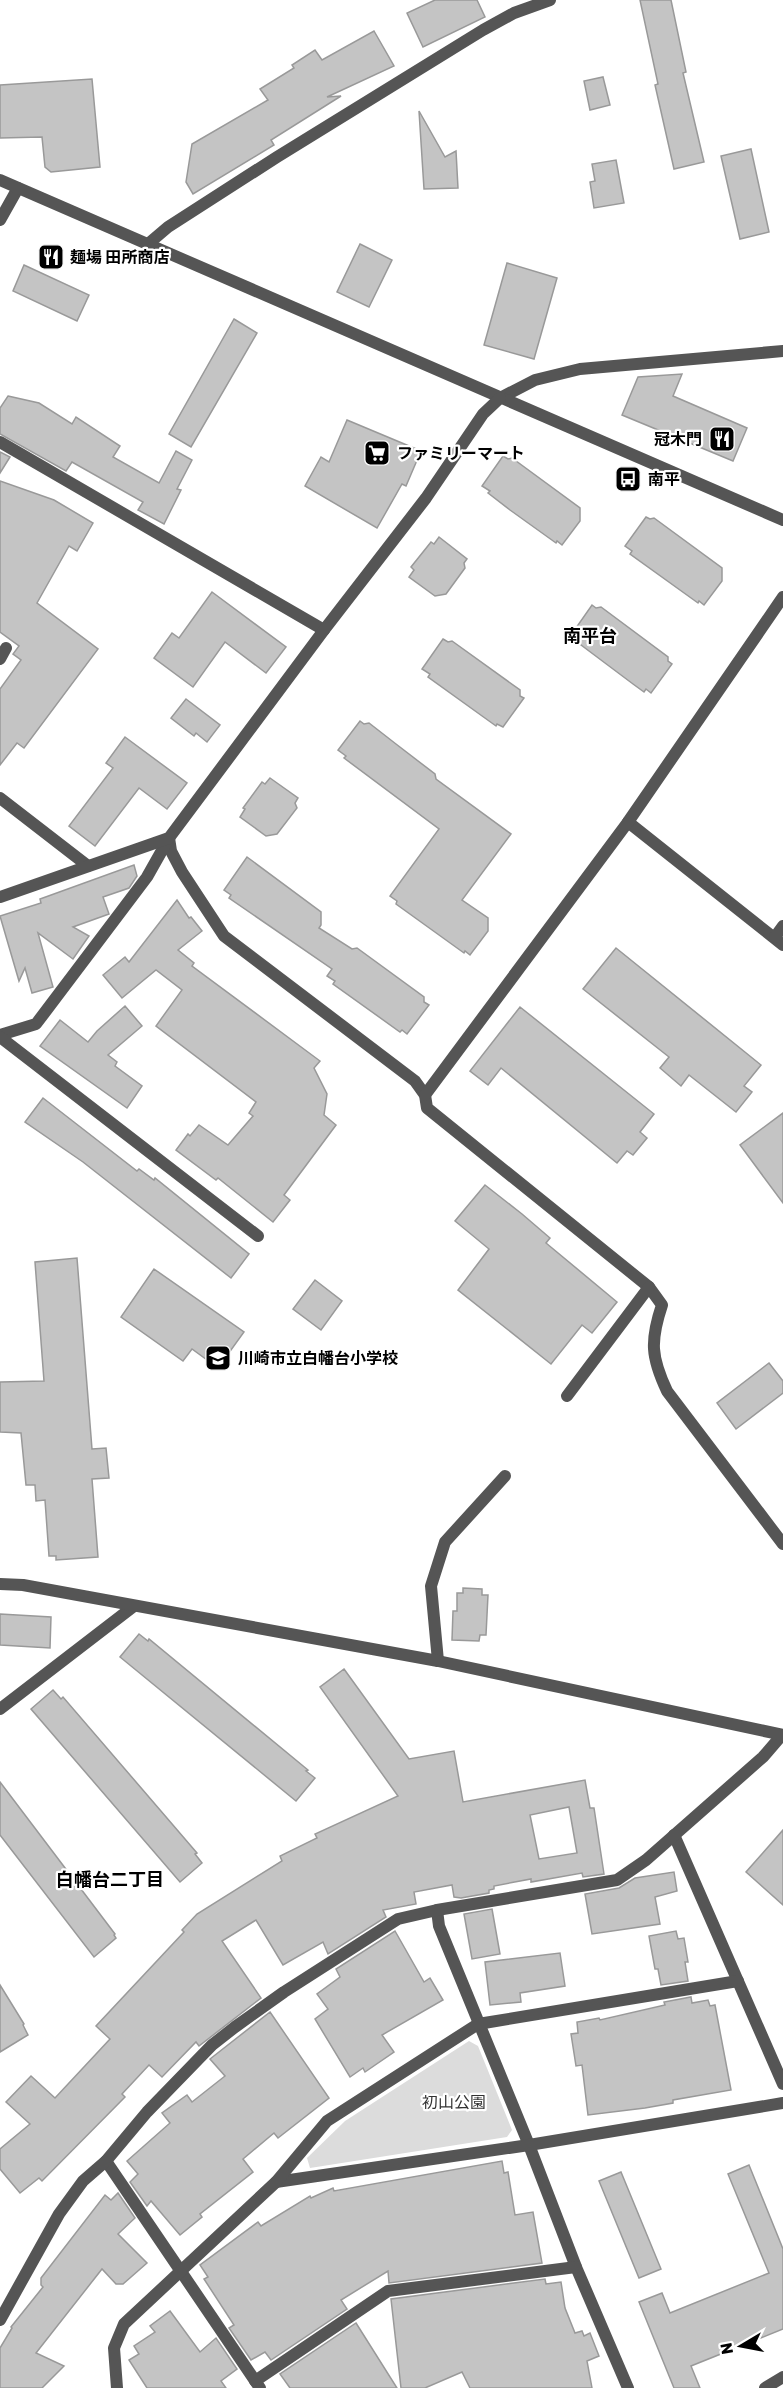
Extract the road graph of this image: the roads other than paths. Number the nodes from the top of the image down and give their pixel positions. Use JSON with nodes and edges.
{"nodes":[{"id":1,"x":550,"y":0,"type":"edge"},
{"id":2,"x":0,"y":180,"type":"edge"},
{"id":3,"x":18,"y":188,"type":"junction"},
{"id":4,"x":0,"y":220,"type":"edge"},
{"id":5,"x":147,"y":244,"type":"junction"},
{"id":6,"x":783,"y":351,"type":"edge"},
{"id":7,"x":500,"y":398,"type":"junction"},
{"id":8,"x":0,"y":442,"type":"edge"},
{"id":9,"x":783,"y":520,"type":"edge"},
{"id":10,"x":783,"y":597,"type":"edge"},
{"id":11,"x":324,"y":630,"type":"junction"},
{"id":12,"x":0,"y":798,"type":"edge"},
{"id":13,"x":628,"y":822,"type":"junction"},
{"id":14,"x":169,"y":838,"type":"junction"},
{"id":15,"x":88,"y":866,"type":"junction"},
{"id":16,"x":0,"y":897,"type":"edge"},
{"id":17,"x":783,"y":926,"type":"edge"},
{"id":18,"x":779,"y":941,"type":"edge"},
{"id":19,"x":0,"y":1036,"type":"edge"},
{"id":20,"x":425,"y":1095,"type":"junction"},
{"id":21,"x":258,"y":1236,"type":"dead end"},
{"id":22,"x":649,"y":1287,"type":"junction"},
{"id":23,"x":567,"y":1396,"type":"dead end"},
{"id":24,"x":505,"y":1476,"type":"dead end"},
{"id":25,"x":783,"y":1544,"type":"edge"},
{"id":26,"x":0,"y":1584,"type":"edge"},
{"id":27,"x":134,"y":1606,"type":"junction"},
{"id":28,"x":438,"y":1661,"type":"junction"},
{"id":29,"x":0,"y":1709,"type":"edge"},
{"id":30,"x":783,"y":1735,"type":"edge"},
{"id":31,"x":674,"y":1835,"type":"junction"},
{"id":32,"x":437,"y":1910,"type":"junction"},
{"id":33,"x":738,"y":1981,"type":"junction"},
{"id":34,"x":478,"y":2024,"type":"junction"},
{"id":35,"x":783,"y":2084,"type":"edge"},
{"id":36,"x":783,"y":2103,"type":"edge"},
{"id":37,"x":529,"y":2145,"type":"junction"},
{"id":38,"x":106,"y":2161,"type":"junction"},
{"id":39,"x":276,"y":2182,"type":"junction"},
{"id":40,"x":576,"y":2267,"type":"junction"},
{"id":41,"x":181,"y":2269,"type":"junction"},
{"id":42,"x":0,"y":2320,"type":"edge"},
{"id":43,"x":783,"y":2377,"type":"edge"},
{"id":44,"x":257,"y":2384,"type":"edge"},
{"id":45,"x":117,"y":2388,"type":"edge"},
{"id":46,"x":628,"y":2388,"type":"edge"},
{"id":47,"x":765,"y":2388,"type":"edge"}],
"edges":[{"from":1,"to":5,"type":"street"},
{"from":2,"to":3,"type":"street"},
{"from":3,"to":4,"type":"street"},
{"from":3,"to":5,"type":"street"},
{"from":5,"to":7,"type":"street"},
{"from":6,"to":7,"type":"street"},
{"from":7,"to":9,"type":"street"},
{"from":7,"to":11,"type":"street"},
{"from":8,"to":11,"type":"street"},
{"from":10,"to":13,"type":"street"},
{"from":11,"to":14,"type":"street"},
{"from":12,"to":15,"type":"street"},
{"from":13,"to":18,"type":"street"},
{"from":13,"to":20,"type":"street"},
{"from":14,"to":15,"type":"street"},
{"from":14,"to":19,"type":"street"},
{"from":14,"to":20,"type":"street"},
{"from":15,"to":16,"type":"street"},
{"from":17,"to":18,"type":"street"},
{"from":19,"to":21,"type":"street"},
{"from":20,"to":22,"type":"street"},
{"from":22,"to":23,"type":"street"},
{"from":22,"to":25,"type":"street"},
{"from":24,"to":28,"type":"street"},
{"from":26,"to":27,"type":"street"},
{"from":27,"to":28,"type":"street"},
{"from":27,"to":29,"type":"street"},
{"from":28,"to":30,"type":"street"},
{"from":30,"to":31,"type":"street"},
{"from":31,"to":32,"type":"street"},
{"from":31,"to":33,"type":"street"},
{"from":32,"to":34,"type":"street"},
{"from":32,"to":38,"type":"street"},
{"from":33,"to":34,"type":"street"},
{"from":33,"to":35,"type":"street"},
{"from":34,"to":37,"type":"street"},
{"from":34,"to":39,"type":"street"},
{"from":36,"to":37,"type":"street"},
{"from":37,"to":39,"type":"street"},
{"from":37,"to":40,"type":"street"},
{"from":38,"to":41,"type":"street"},
{"from":38,"to":42,"type":"street"},
{"from":39,"to":41,"type":"street"},
{"from":40,"to":44,"type":"street"},
{"from":40,"to":46,"type":"street"},
{"from":41,"to":44,"type":"street"},
{"from":41,"to":45,"type":"street"},
{"from":43,"to":47,"type":"street"}]}
